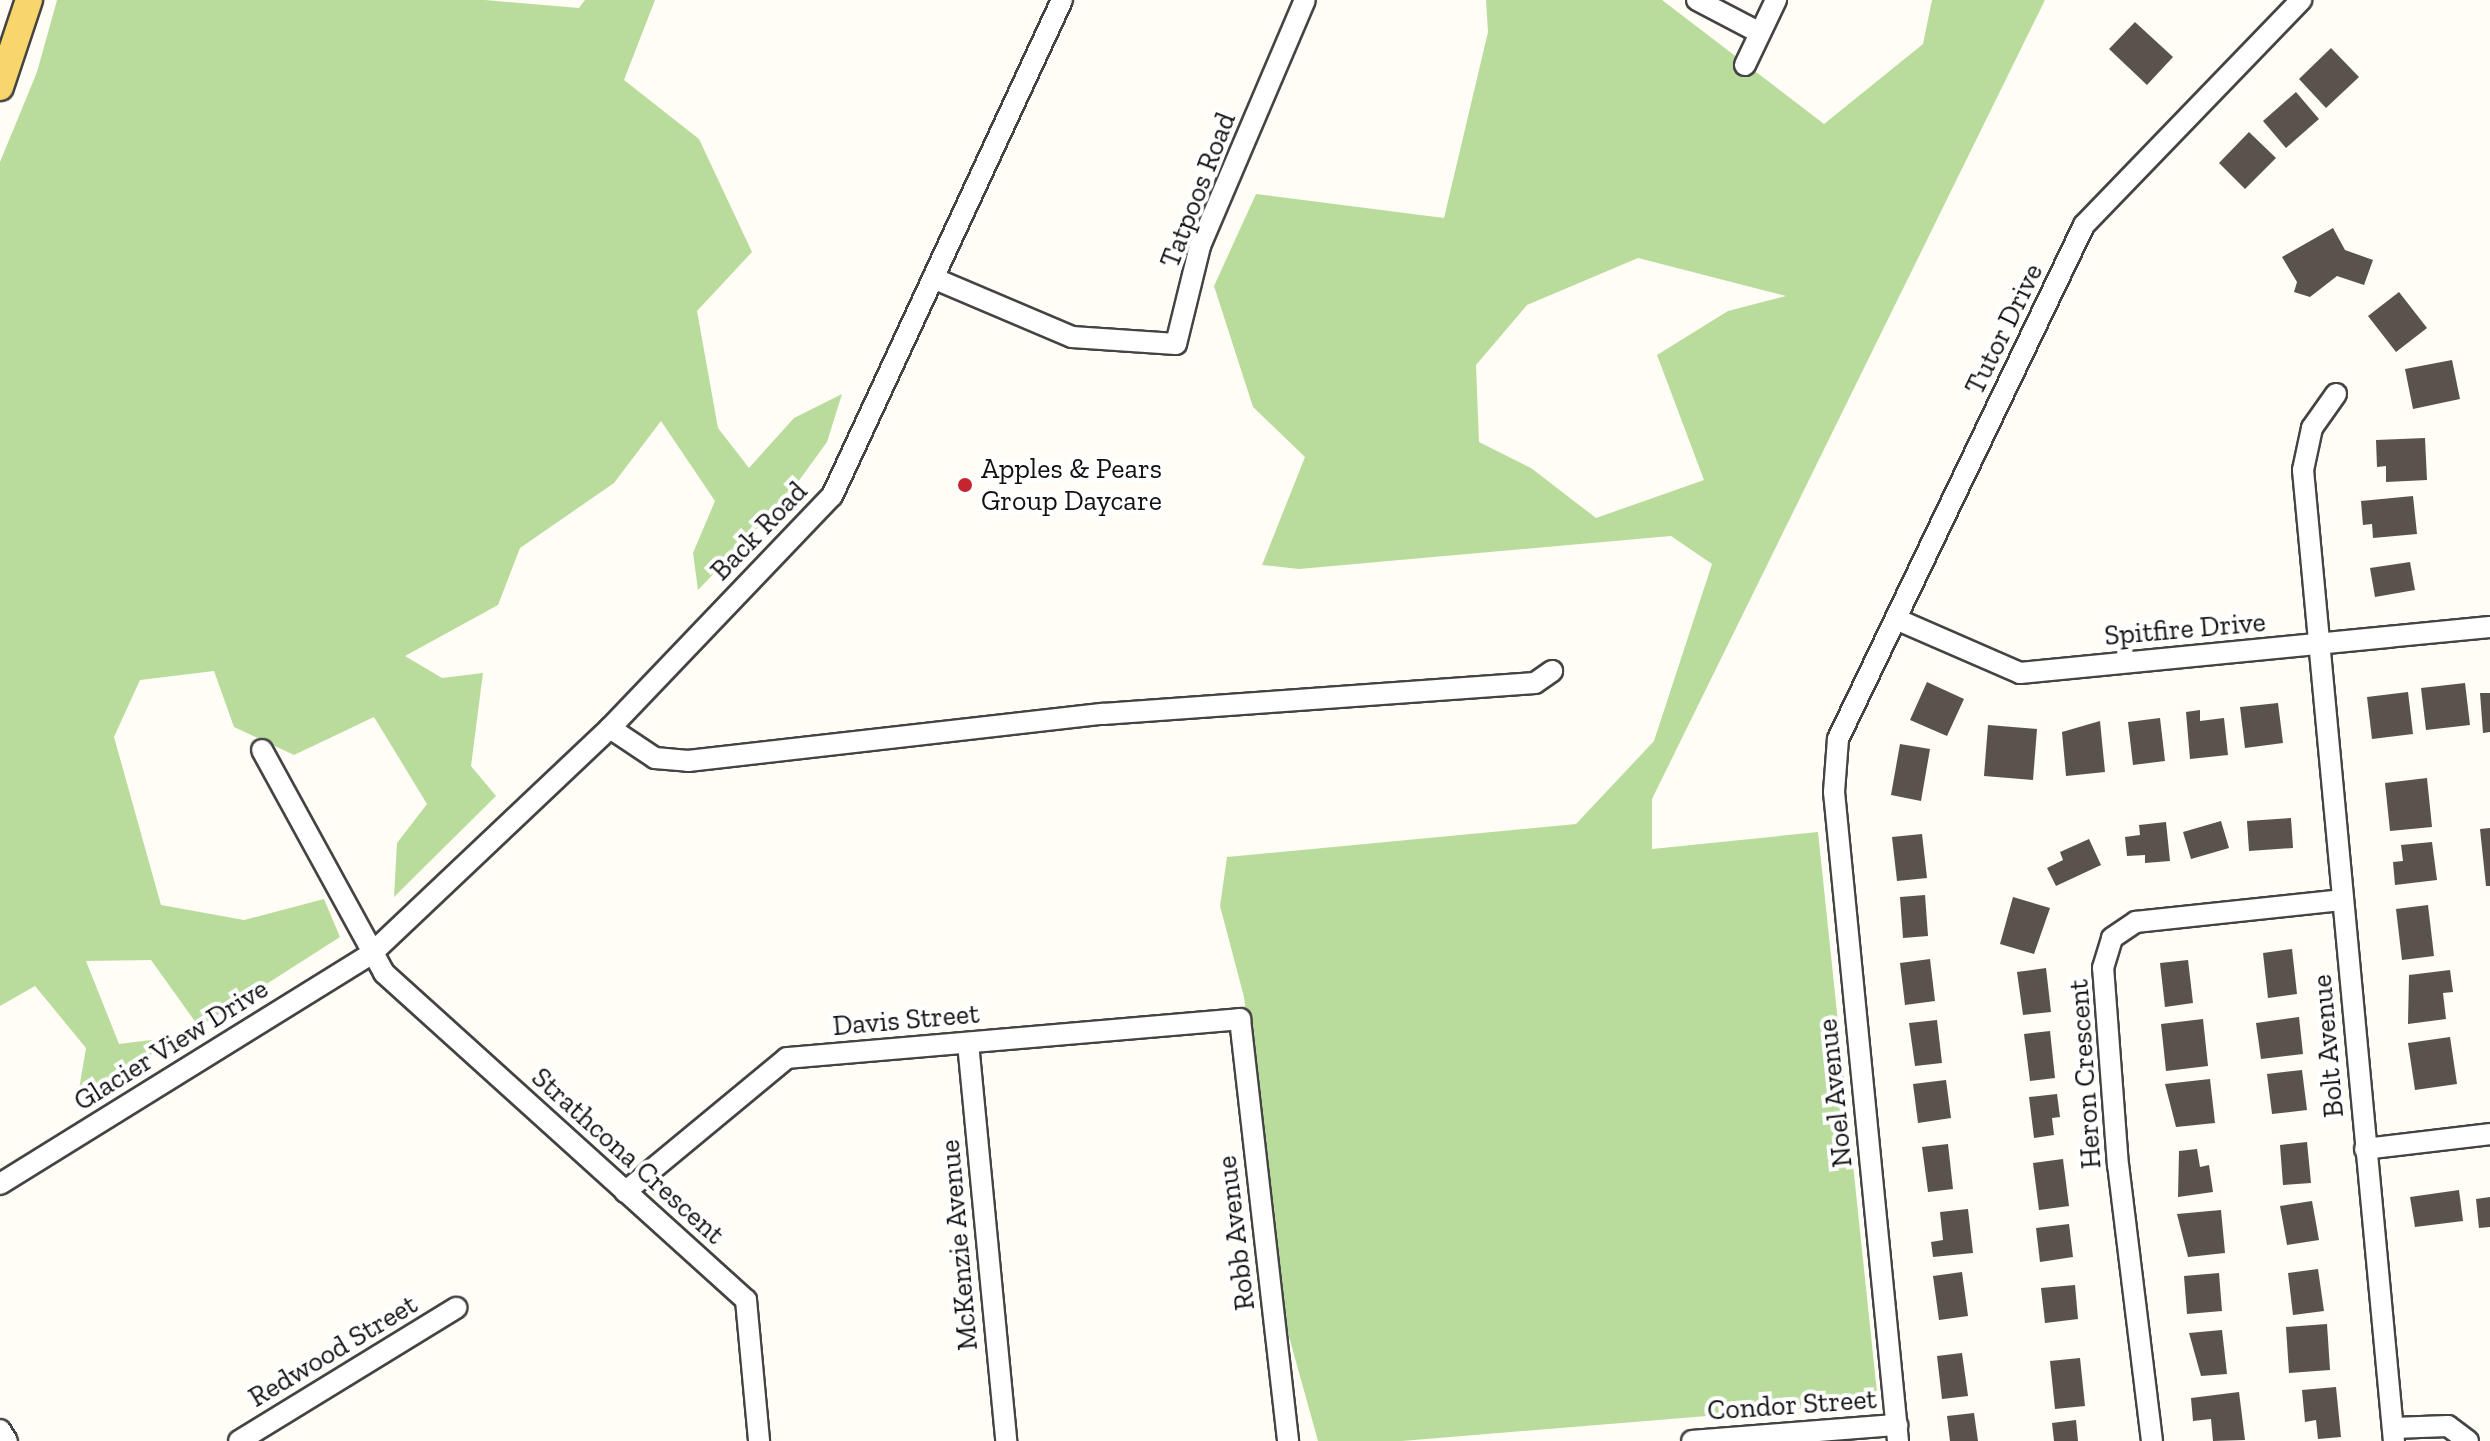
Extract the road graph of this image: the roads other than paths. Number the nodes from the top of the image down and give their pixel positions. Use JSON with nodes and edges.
{"nodes":[{"id":1,"x":29,"y":0,"type":"edge"},
{"id":2,"x":1062,"y":0,"type":"edge"},
{"id":3,"x":1305,"y":0,"type":"edge"},
{"id":4,"x":1697,"y":0,"type":"edge"},
{"id":5,"x":1776,"y":0,"type":"edge"},
{"id":6,"x":2301,"y":0,"type":"edge"},
{"id":7,"x":1760,"y":33,"type":"junction"},
{"id":8,"x":1745,"y":65,"type":"dead end"},
{"id":9,"x":0,"y":87,"type":"edge"},
{"id":10,"x":933,"y":278,"type":"junction"},
{"id":11,"x":2336,"y":394,"type":"dead end"},
{"id":12,"x":1896,"y":619,"type":"junction"},
{"id":13,"x":2490,"y":627,"type":"edge"},
{"id":14,"x":2319,"y":645,"type":"junction"},
{"id":15,"x":1552,"y":671,"type":"dead end"},
{"id":16,"x":610,"y":728,"type":"junction"},
{"id":17,"x":1838,"y":739,"type":"joint"},
{"id":18,"x":262,"y":750,"type":"dead end"},
{"id":19,"x":2343,"y":900,"type":"junction"},
{"id":20,"x":371,"y":954,"type":"junction"},
{"id":21,"x":1240,"y":1019,"type":"joint"},
{"id":22,"x":968,"y":1043,"type":"junction"},
{"id":23,"x":2490,"y":1134,"type":"edge"},
{"id":24,"x":2365,"y":1149,"type":"junction"},
{"id":25,"x":0,"y":1184,"type":"edge"},
{"id":26,"x":625,"y":1192,"type":"junction"},
{"id":27,"x":456,"y":1308,"type":"dead end"},
{"id":28,"x":0,"y":1430,"type":"edge"},
{"id":29,"x":1897,"y":1433,"type":"edge"},
{"id":30,"x":2393,"y":1434,"type":"edge"},
{"id":31,"x":7,"y":1441,"type":"edge"},
{"id":32,"x":239,"y":1441,"type":"edge"},
{"id":33,"x":759,"y":1441,"type":"edge"},
{"id":34,"x":1006,"y":1441,"type":"edge"},
{"id":35,"x":1288,"y":1441,"type":"edge"},
{"id":36,"x":1692,"y":1441,"type":"edge"},
{"id":37,"x":2152,"y":1441,"type":"edge"},
{"id":38,"x":2468,"y":1441,"type":"edge"}],
"edges":[{"from":1,"to":9,"type":"main road"},
{"from":2,"to":10,"type":"street","name":"Back Road"},
{"from":3,"to":10,"type":"street","name":"Tatpoos Road"},
{"from":4,"to":7,"type":"street"},
{"from":5,"to":7,"type":"street"},
{"from":6,"to":12,"type":"street","name":"Tutor Drive"},
{"from":7,"to":8,"type":"street"},
{"from":10,"to":16,"type":"street","name":"Back Road"},
{"from":11,"to":14,"type":"street","name":"Bolt Avenue"},
{"from":12,"to":14,"type":"street","name":"Spitfire Drive"},
{"from":12,"to":17,"type":"street","name":"Tutor Drive"},
{"from":13,"to":14,"type":"street","name":"Spitfire Drive"},
{"from":14,"to":19,"type":"street","name":"Bolt Avenue"},
{"from":15,"to":16,"type":"street"},
{"from":16,"to":20,"type":"street","name":"Back Road"},
{"from":17,"to":29,"type":"street","name":"Noel Avenue"},
{"from":18,"to":20,"type":"street","name":"Strathcona Crescent"},
{"from":19,"to":24,"type":"street","name":"Bolt Avenue"},
{"from":19,"to":37,"type":"street","name":"Heron Crescent"},
{"from":20,"to":25,"type":"street","name":"Glacier View Drive"},
{"from":20,"to":26,"type":"street","name":"Strathcona Crescent"},
{"from":21,"to":22,"type":"street","name":"Davis Street"},
{"from":21,"to":35,"type":"street","name":"Robb Avenue"},
{"from":22,"to":26,"type":"street","name":"Davis Street"},
{"from":22,"to":34,"type":"street","name":"McKenzie Avenue"},
{"from":23,"to":24,"type":"street"},
{"from":24,"to":30,"type":"street","name":"Bolt Avenue"},
{"from":26,"to":33,"type":"street","name":"Strathcona Crescent"},
{"from":27,"to":32,"type":"street","name":"Redwood Street"},
{"from":28,"to":31,"type":"street"},
{"from":29,"to":36,"type":"street","name":"Condor Street"},
{"from":30,"to":38,"type":"street"}]}
